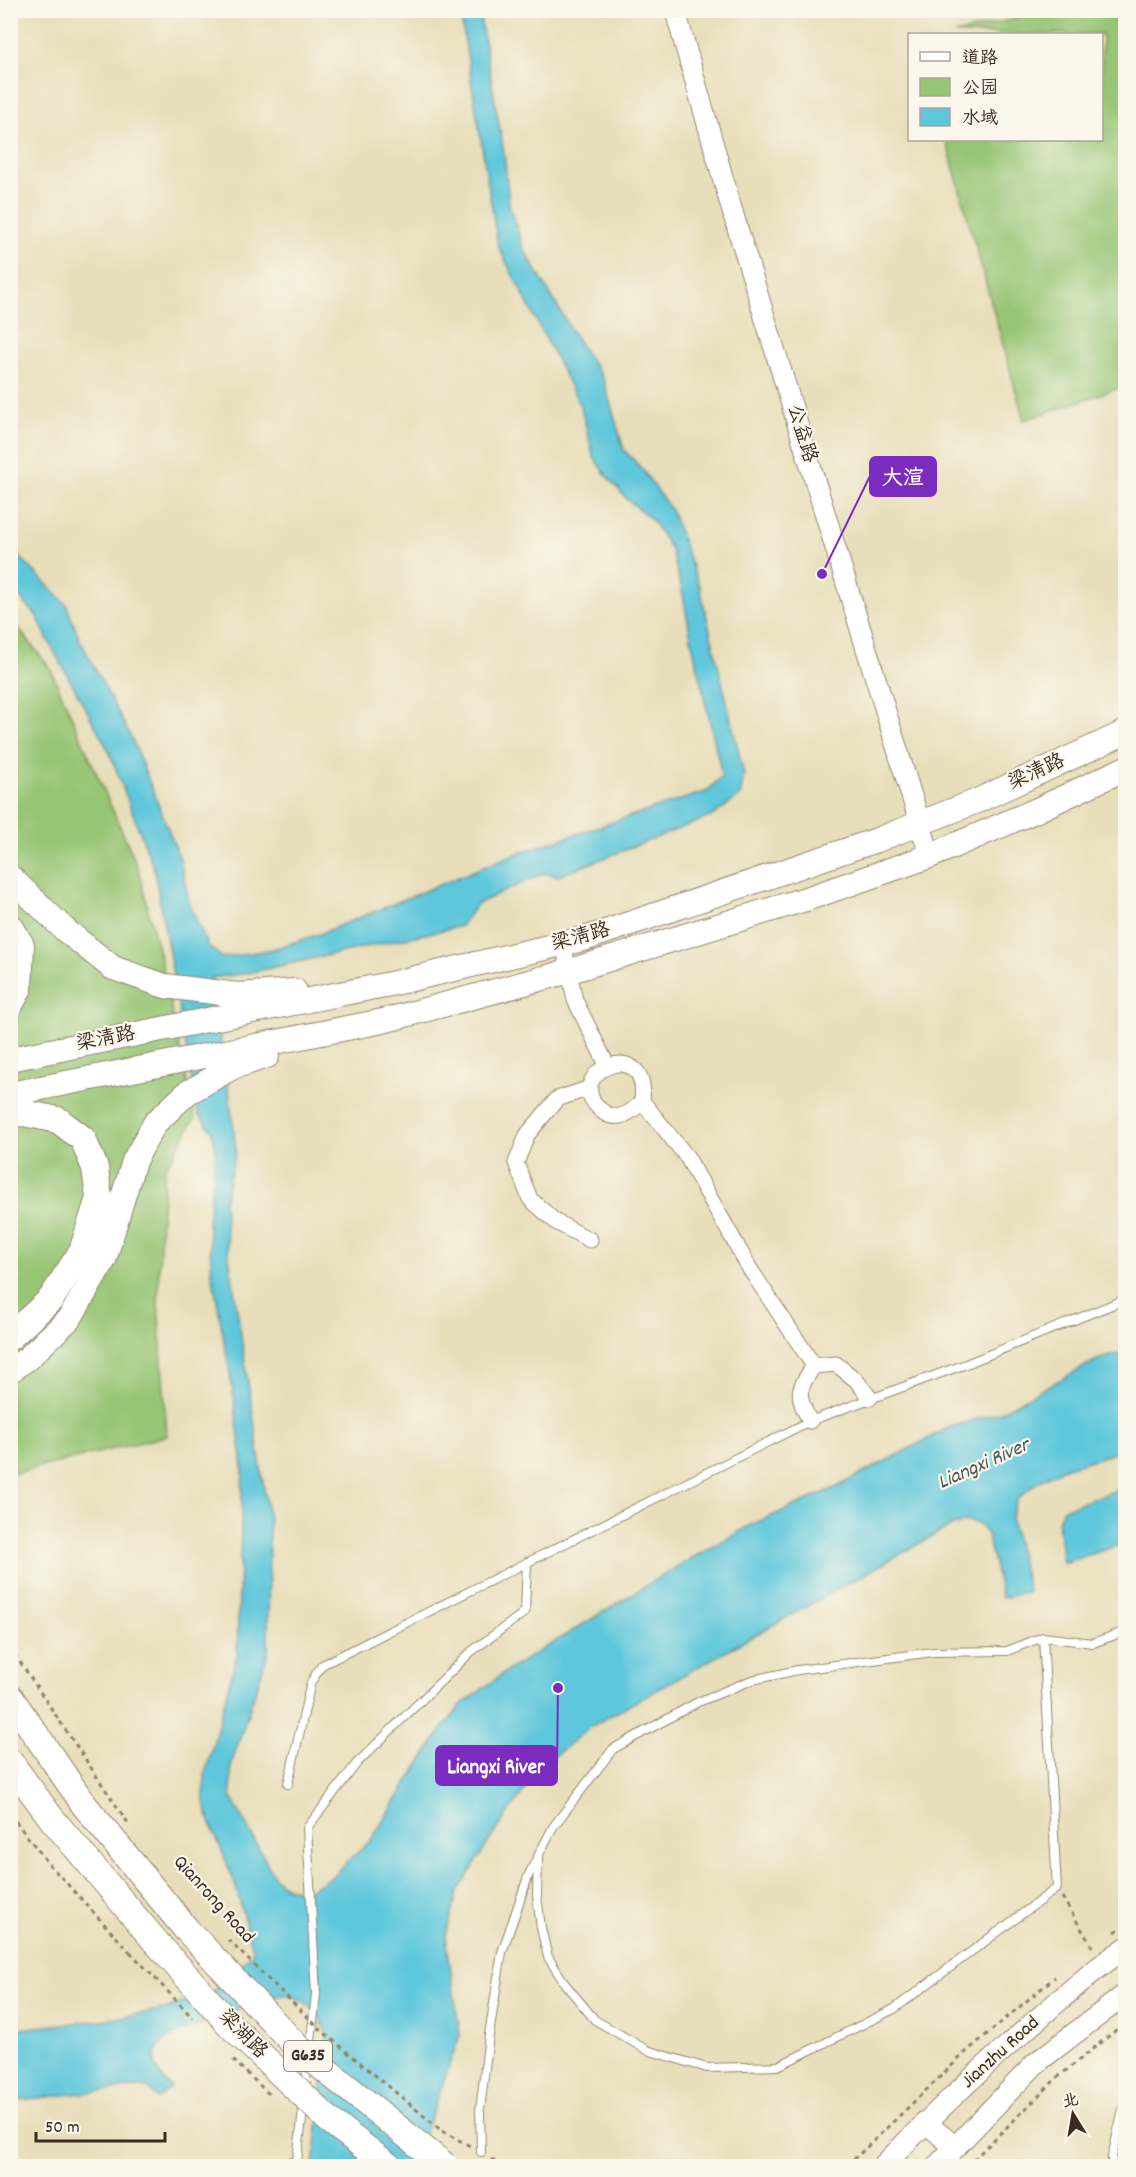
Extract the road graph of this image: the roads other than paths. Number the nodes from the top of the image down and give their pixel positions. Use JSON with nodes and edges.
{"nodes":[{"id":1,"x":675,"y":10,"type":"edge"},
{"id":2,"x":1125,"y":732,"type":"edge"},
{"id":3,"x":1125,"y":768,"type":"edge"},
{"id":4,"x":921,"y":823,"type":"junction"},
{"id":5,"x":930,"y":856,"type":"junction"},
{"id":6,"x":10,"y":877,"type":"edge"},
{"id":7,"x":10,"y":926,"type":"edge"},
{"id":8,"x":563,"y":944,"type":"junction"},
{"id":9,"x":570,"y":971,"type":"junction"},
{"id":10,"x":10,"y":1005,"type":"edge"},
{"id":11,"x":239,"y":1005,"type":"junction"},
{"id":12,"x":361,"y":1025,"type":"junction"},
{"id":13,"x":10,"y":1059,"type":"edge"},
{"id":14,"x":607,"y":1065,"type":"junction"},
{"id":15,"x":590,"y":1088,"type":"junction"},
{"id":16,"x":10,"y":1094,"type":"edge"},
{"id":17,"x":642,"y":1101,"type":"junction"},
{"id":18,"x":10,"y":1114,"type":"edge"},
{"id":19,"x":590,"y":1239,"type":"dead end"},
{"id":20,"x":1125,"y":1299,"type":"edge"},
{"id":21,"x":10,"y":1337,"type":"edge"},
{"id":22,"x":814,"y":1366,"type":"junction"},
{"id":23,"x":10,"y":1371,"type":"edge"},
{"id":24,"x":870,"y":1398,"type":"junction"},
{"id":25,"x":810,"y":1421,"type":"junction"},
{"id":26,"x":527,"y":1562,"type":"junction"},
{"id":27,"x":1125,"y":1631,"type":"edge"},
{"id":28,"x":1043,"y":1637,"type":"junction"},
{"id":29,"x":10,"y":1696,"type":"edge"},
{"id":30,"x":10,"y":1762,"type":"edge"},
{"id":31,"x":288,"y":1784,"type":"dead end"},
{"id":32,"x":538,"y":1856,"type":"junction"},
{"id":33,"x":1125,"y":1948,"type":"edge"},
{"id":34,"x":1125,"y":1994,"type":"edge"},
{"id":35,"x":1125,"y":2104,"type":"edge"},
{"id":36,"x":925,"y":2122,"type":"junction"},
{"id":37,"x":955,"y":2147,"type":"junction"},
{"id":38,"x":482,"y":2152,"type":"dead end"},
{"id":39,"x":284,"y":2166,"type":"edge"},
{"id":40,"x":389,"y":2166,"type":"edge"},
{"id":41,"x":445,"y":2166,"type":"edge"},
{"id":42,"x":883,"y":2166,"type":"edge"},
{"id":43,"x":938,"y":2166,"type":"edge"},
{"id":44,"x":1112,"y":2166,"type":"edge"}],
"edges":[{"from":1,"to":4,"type":"street","name":"公益路"},
{"from":2,"to":4,"type":"main road","name":"梁清路"},
{"from":3,"to":5,"type":"main road","name":"梁清路"},
{"from":4,"to":5,"type":"street","name":"公益路"},
{"from":4,"to":8,"type":"main road","name":"梁清路"},
{"from":5,"to":9,"type":"main road","name":"梁清路"},
{"from":6,"to":11,"type":"main road"},
{"from":7,"to":10,"type":"highway"},
{"from":8,"to":9,"type":"street"},
{"from":8,"to":11,"type":"main road","name":"梁清路"},
{"from":9,"to":12,"type":"main road","name":"梁清路"},
{"from":9,"to":14,"type":"street"},
{"from":11,"to":13,"type":"main road","name":"梁清路"},
{"from":12,"to":16,"type":"main road","name":"梁清路"},
{"from":12,"to":23,"type":"main road"},
{"from":14,"to":15,"type":"street"},
{"from":14,"to":17,"type":"street"},
{"from":15,"to":17,"type":"street"},
{"from":15,"to":19,"type":"street"},
{"from":17,"to":22,"type":"street"},
{"from":18,"to":21,"type":"highway"},
{"from":20,"to":24,"type":"lane"},
{"from":22,"to":24,"type":"street"},
{"from":22,"to":25,"type":"street"},
{"from":24,"to":25,"type":"lane"},
{"from":25,"to":26,"type":"lane"},
{"from":26,"to":31,"type":"lane"},
{"from":26,"to":39,"type":"lane"},
{"from":27,"to":28,"type":"lane"},
{"from":28,"to":32,"type":"lane"},
{"from":28,"to":32,"type":"lane"},
{"from":29,"to":41,"type":"highway","number":"G635","bridge":true},
{"from":30,"to":40,"type":"highway","name":"梁湖路","number":"G635","bridge":true},
{"from":32,"to":38,"type":"lane"},
{"from":33,"to":36,"type":"main road","name":"Jianzhu Road"},
{"from":34,"to":37,"type":"main road","name":"Jianzhu Road"},
{"from":35,"to":44,"type":"lane"},
{"from":36,"to":37,"type":"main road"},
{"from":36,"to":42,"type":"main road","name":"Jianzhu Road"},
{"from":37,"to":43,"type":"main road","name":"Jianzhu Road"}]}
